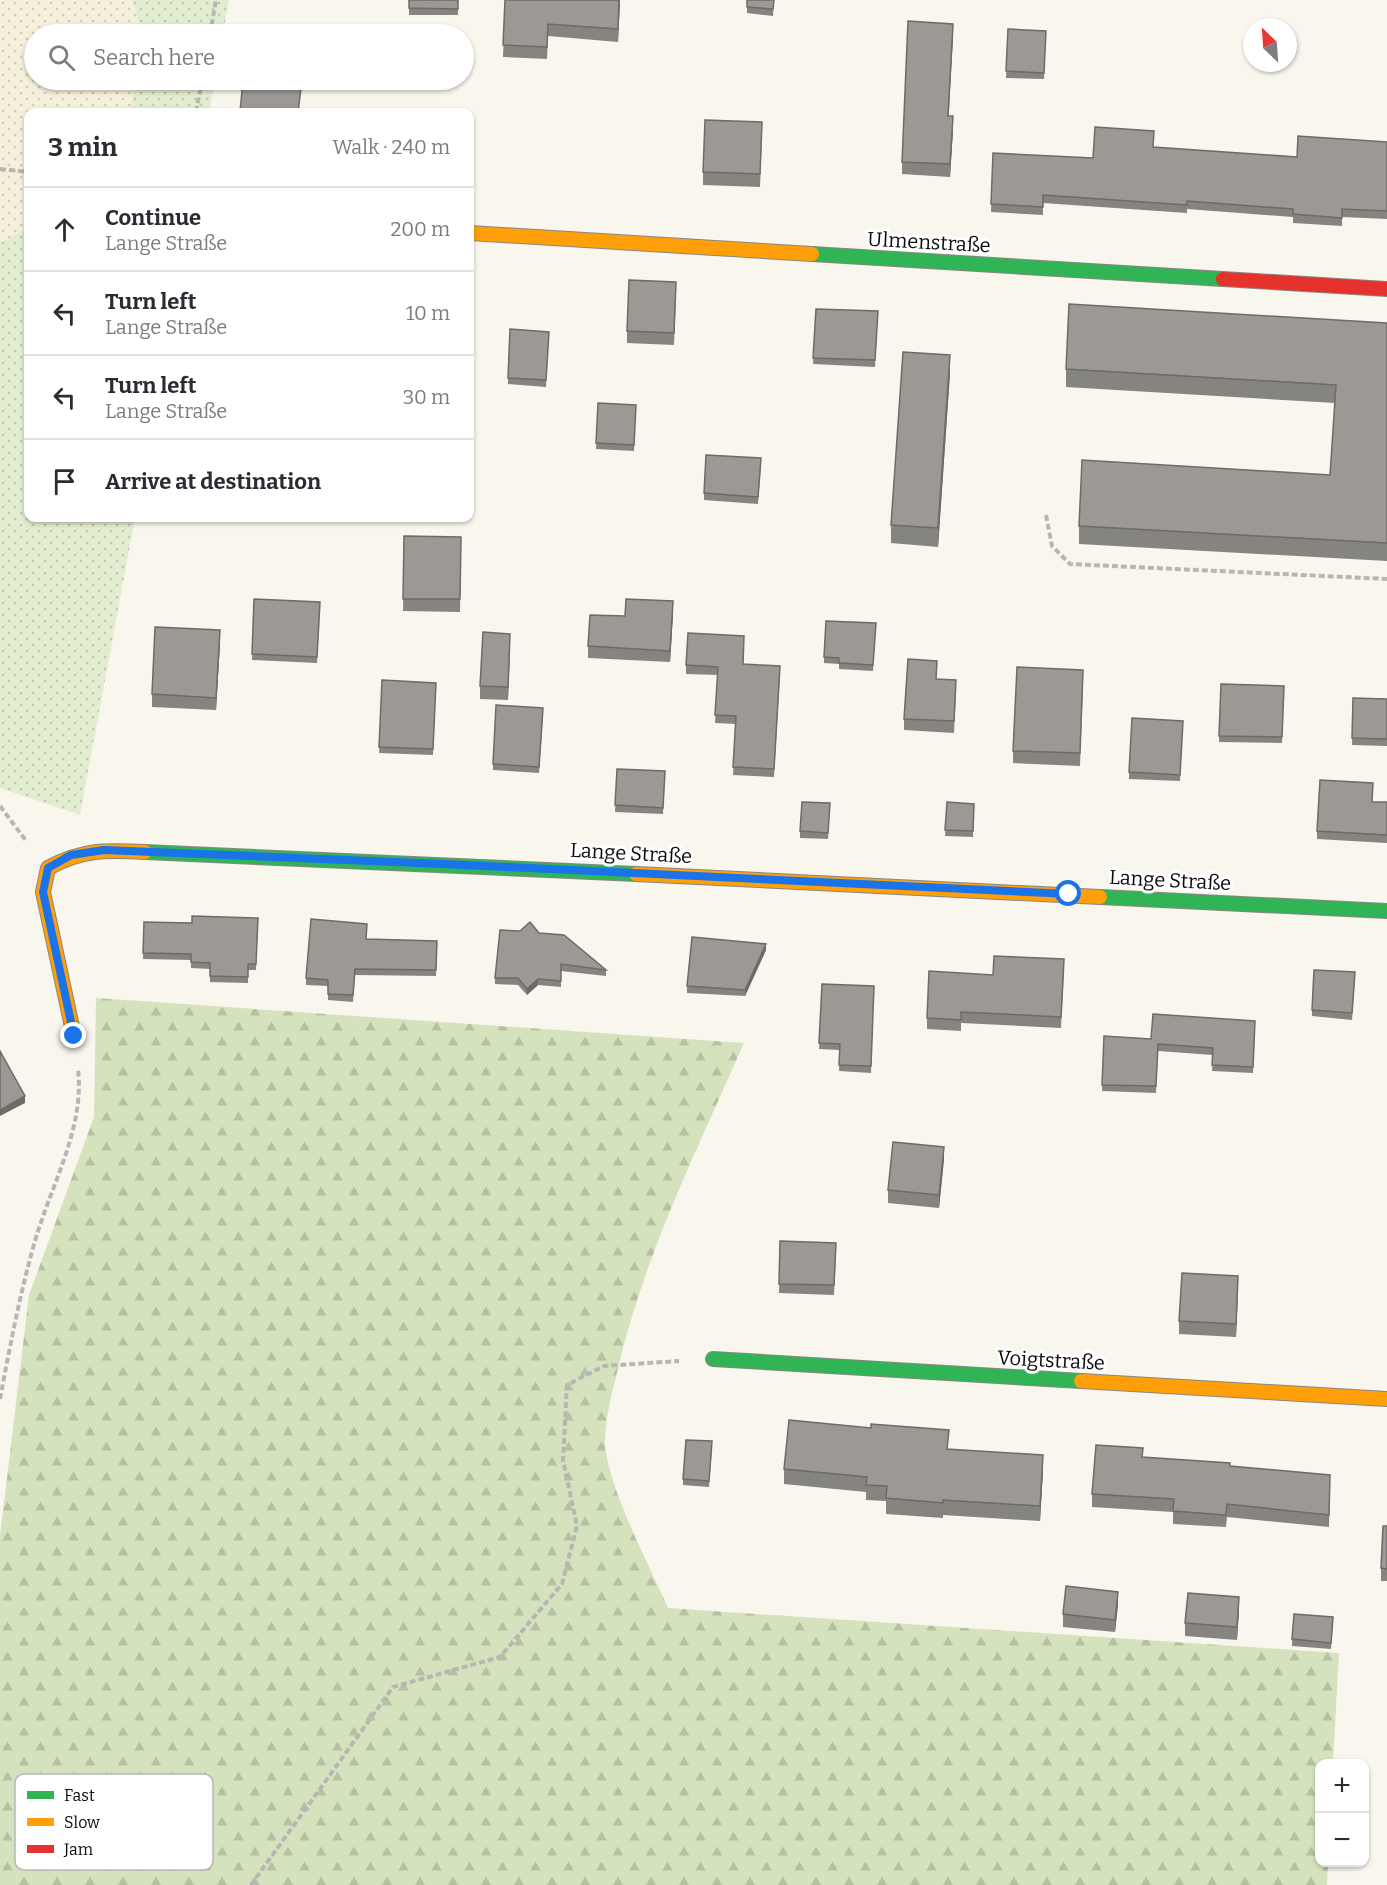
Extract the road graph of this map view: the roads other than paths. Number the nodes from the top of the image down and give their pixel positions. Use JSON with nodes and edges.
{"nodes":[{"id":1,"x":474,"y":233,"type":"edge"},
{"id":2,"x":1387,"y":289,"type":"edge"},
{"id":3,"x":1387,"y":911,"type":"edge"},
{"id":4,"x":74,"y":1036,"type":"road end"},
{"id":5,"x":713,"y":1359,"type":"road end"},
{"id":6,"x":1387,"y":1399,"type":"edge"}],
"edges":[{"from":1,"to":2,"type":"street","name":"Ulmenstraße"},
{"from":3,"to":4,"type":"street","name":"Lange Straße"},
{"from":5,"to":6,"type":"street","name":"Voigtstraße"}]}
